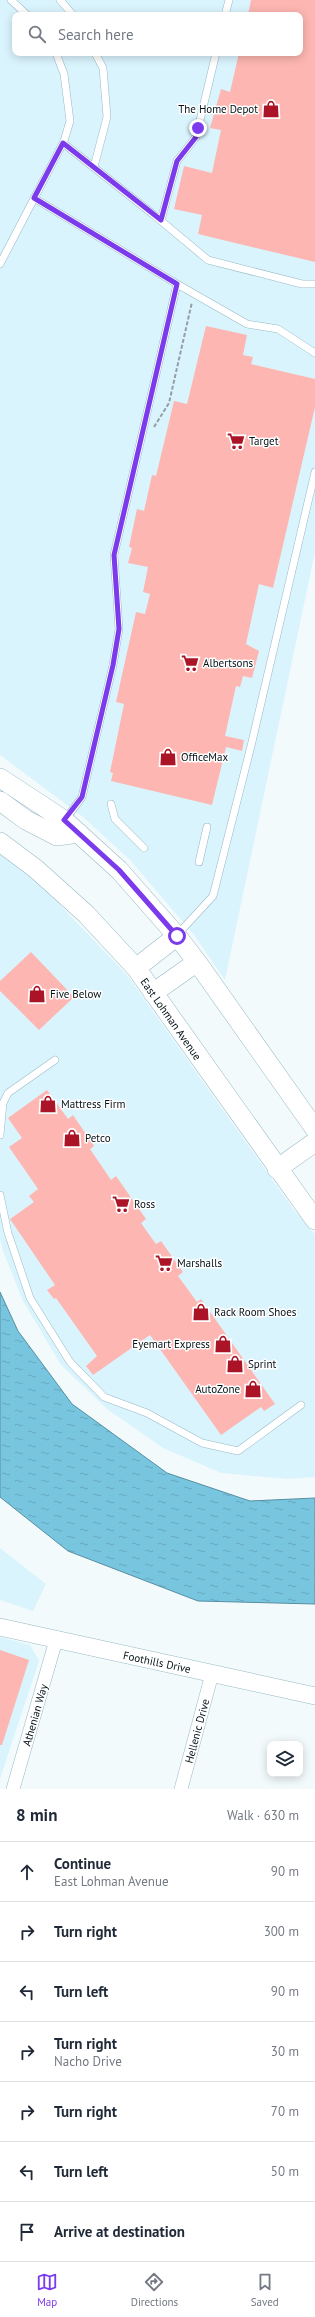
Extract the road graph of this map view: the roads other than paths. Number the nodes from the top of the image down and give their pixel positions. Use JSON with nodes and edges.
{"nodes":[{"id":1,"x":11,"y":0,"type":"edge"},
{"id":2,"x":60,"y":0,"type":"edge"},
{"id":3,"x":228,"y":0,"type":"edge"},
{"id":4,"x":24,"y":12,"type":"edge"},
{"id":5,"x":70,"y":12,"type":"edge"},
{"id":6,"x":226,"y":12,"type":"edge"},
{"id":7,"x":57,"y":56,"type":"edge"},
{"id":8,"x":97,"y":56,"type":"edge"},
{"id":9,"x":215,"y":56,"type":"edge"},
{"id":10,"x":63,"y":143,"type":"junction"},
{"id":11,"x":94,"y":167,"type":"junction"},
{"id":12,"x":34,"y":198,"type":"junction"},
{"id":13,"x":161,"y":220,"type":"junction"},
{"id":14,"x":0,"y":264,"type":"edge"},
{"id":15,"x":177,"y":284,"type":"junction"},
{"id":16,"x":315,"y":284,"type":"edge"},
{"id":17,"x":315,"y":352,"type":"edge"},
{"id":18,"x":315,"y":472,"type":"edge"},
{"id":19,"x":0,"y":778,"type":"edge"},
{"id":20,"x":0,"y":801,"type":"edge"},
{"id":21,"x":112,"y":804,"type":"dead end"},
{"id":22,"x":64,"y":820,"type":"junction"},
{"id":23,"x":207,"y":827,"type":"dead end"},
{"id":24,"x":79,"y":833,"type":"junction"},
{"id":25,"x":0,"y":842,"type":"edge"},
{"id":26,"x":144,"y":848,"type":"dead end"},
{"id":27,"x":199,"y":862,"type":"dead end"},
{"id":28,"x":177,"y":936,"type":"junction"},
{"id":29,"x":197,"y":962,"type":"junction"},
{"id":30,"x":136,"y":968,"type":"junction"},
{"id":31,"x":153,"y":993,"type":"junction"},
{"id":32,"x":55,"y":1060,"type":"dead end"},
{"id":33,"x":315,"y":1129,"type":"edge"},
{"id":34,"x":0,"y":1135,"type":"edge"},
{"id":35,"x":315,"y":1142,"type":"edge"},
{"id":36,"x":277,"y":1169,"type":"junction"},
{"id":37,"x":0,"y":1195,"type":"edge"},
{"id":38,"x":315,"y":1220,"type":"edge"},
{"id":39,"x":301,"y":1405,"type":"dead end"},
{"id":40,"x":0,"y":1627,"type":"edge"},
{"id":41,"x":56,"y":1640,"type":"junction"},
{"id":42,"x":212,"y":1674,"type":"junction"},
{"id":43,"x":315,"y":1696,"type":"edge"},
{"id":44,"x":13,"y":1789,"type":"edge"},
{"id":45,"x":181,"y":1789,"type":"edge"}],
"edges":[{"from":1,"to":4,"type":"lane"},
{"from":2,"to":5,"type":"lane"},
{"from":3,"to":6,"type":"lane"},
{"from":7,"to":10,"type":"lane"},
{"from":8,"to":11,"type":"lane"},
{"from":9,"to":13,"type":"lane"},
{"from":10,"to":11,"type":"lane"},
{"from":10,"to":12,"type":"lane"},
{"from":11,"to":13,"type":"lane"},
{"from":12,"to":14,"type":"lane"},
{"from":12,"to":15,"type":"lane"},
{"from":13,"to":16,"type":"lane"},
{"from":15,"to":17,"type":"lane"},
{"from":15,"to":22,"type":"lane"},
{"from":18,"to":28,"type":"lane"},
{"from":19,"to":22,"type":"main road"},
{"from":20,"to":24,"type":"main road"},
{"from":21,"to":26,"type":"lane"},
{"from":22,"to":24,"type":"main road"},
{"from":23,"to":27,"type":"lane"},
{"from":24,"to":28,"type":"main road"},
{"from":25,"to":30,"type":"main road","name":"East Lohman Avenue"},
{"from":28,"to":29,"type":"main road"},
{"from":28,"to":30,"type":"main road"},
{"from":29,"to":31,"type":"main road"},
{"from":29,"to":33,"type":"main road"},
{"from":30,"to":31,"type":"main road","name":"East Lohman Avenue"},
{"from":31,"to":36,"type":"main road","name":"East Lohman Avenue"},
{"from":32,"to":34,"type":"lane"},
{"from":35,"to":36,"type":"main road"},
{"from":36,"to":38,"type":"main road","name":"East Lohman Avenue"},
{"from":37,"to":39,"type":"lane"},
{"from":40,"to":41,"type":"street","name":"Foothills Drive"},
{"from":41,"to":42,"type":"street","name":"Foothills Drive"},
{"from":41,"to":44,"type":"street","name":"Athenian Way"},
{"from":42,"to":43,"type":"street","name":"Foothills Drive"},
{"from":42,"to":45,"type":"street","name":"Hellenic Drive"}]}
